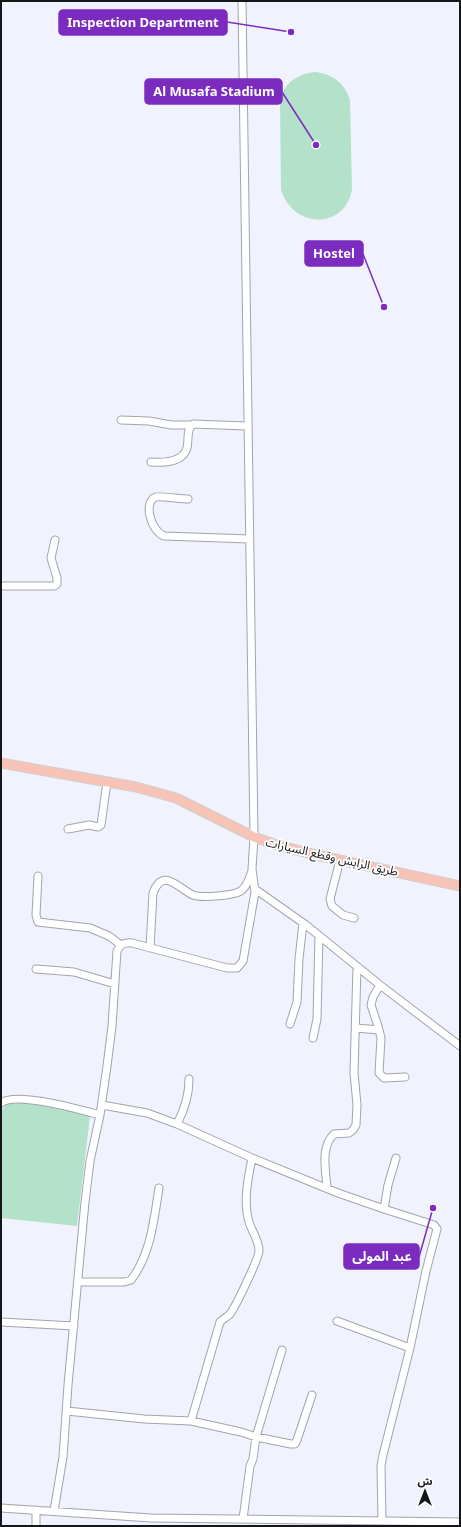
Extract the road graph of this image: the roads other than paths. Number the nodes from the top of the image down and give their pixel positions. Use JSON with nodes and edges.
{"nodes":[{"id":1,"x":242,"y":1,"type":"edge"},
{"id":2,"x":122,"y":420,"type":"dead end"},
{"id":3,"x":191,"y":425,"type":"junction"},
{"id":4,"x":247,"y":426,"type":"junction"},
{"id":5,"x":151,"y":462,"type":"dead end"},
{"id":6,"x":188,"y":499,"type":"dead end"},
{"id":7,"x":249,"y":539,"type":"junction"},
{"id":8,"x":55,"y":540,"type":"dead end"},
{"id":9,"x":1,"y":586,"type":"edge"},
{"id":10,"x":1,"y":763,"type":"edge"},
{"id":11,"x":107,"y":782,"type":"junction"},
{"id":12,"x":68,"y":829,"type":"dead end"},
{"id":13,"x":254,"y":837,"type":"junction"},
{"id":14,"x":340,"y":860,"type":"junction"},
{"id":15,"x":252,"y":869,"type":"junction"},
{"id":16,"x":38,"y":876,"type":"dead end"},
{"id":17,"x":460,"y":886,"type":"edge"},
{"id":18,"x":255,"y":888,"type":"junction"},
{"id":19,"x":354,"y":918,"type":"dead end"},
{"id":20,"x":303,"y":922,"type":"junction"},
{"id":21,"x":319,"y":936,"type":"junction"},
{"id":22,"x":121,"y":945,"type":"junction"},
{"id":23,"x":150,"y":948,"type":"junction"},
{"id":24,"x":358,"y":967,"type":"junction"},
{"id":25,"x":36,"y":969,"type":"dead end"},
{"id":26,"x":115,"y":984,"type":"junction"},
{"id":27,"x":380,"y":986,"type":"junction"},
{"id":28,"x":290,"y":1024,"type":"dead end"},
{"id":29,"x":356,"y":1028,"type":"junction"},
{"id":30,"x":379,"y":1030,"type":"junction"},
{"id":31,"x":313,"y":1038,"type":"dead end"},
{"id":32,"x":460,"y":1046,"type":"edge"},
{"id":33,"x":405,"y":1077,"type":"dead end"},
{"id":34,"x":189,"y":1079,"type":"dead end"},
{"id":35,"x":1,"y":1103,"type":"edge"},
{"id":36,"x":102,"y":1105,"type":"junction"},
{"id":37,"x":100,"y":1115,"type":"junction"},
{"id":38,"x":177,"y":1124,"type":"junction"},
{"id":39,"x":252,"y":1158,"type":"junction"},
{"id":40,"x":396,"y":1158,"type":"dead end"},
{"id":41,"x":159,"y":1188,"type":"dead end"},
{"id":42,"x":326,"y":1188,"type":"junction"},
{"id":43,"x":384,"y":1209,"type":"junction"},
{"id":44,"x":78,"y":1282,"type":"junction"},
{"id":45,"x":338,"y":1321,"type":"dead end"},
{"id":46,"x":1,"y":1322,"type":"edge"},
{"id":47,"x":74,"y":1326,"type":"junction"},
{"id":48,"x":410,"y":1348,"type":"junction"},
{"id":49,"x":282,"y":1350,"type":"dead end"},
{"id":50,"x":312,"y":1395,"type":"dead end"},
{"id":51,"x":67,"y":1410,"type":"junction"},
{"id":52,"x":191,"y":1421,"type":"junction"},
{"id":53,"x":256,"y":1437,"type":"junction"},
{"id":54,"x":1,"y":1508,"type":"edge"},
{"id":55,"x":36,"y":1510,"type":"junction"},
{"id":56,"x":54,"y":1511,"type":"junction"},
{"id":57,"x":243,"y":1519,"type":"junction"},
{"id":58,"x":382,"y":1521,"type":"junction"},
{"id":59,"x":460,"y":1522,"type":"edge"},
{"id":60,"x":259,"y":1523,"type":"edge"},
{"id":61,"x":299,"y":1523,"type":"edge"},
{"id":62,"x":363,"y":1523,"type":"edge"},
{"id":63,"x":36,"y":1526,"type":"edge"}],
"edges":[{"from":1,"to":4,"type":"street"},
{"from":2,"to":3,"type":"street"},
{"from":3,"to":4,"type":"street"},
{"from":3,"to":5,"type":"street"},
{"from":4,"to":7,"type":"street"},
{"from":6,"to":7,"type":"street"},
{"from":7,"to":13,"type":"street"},
{"from":8,"to":9,"type":"street"},
{"from":10,"to":11,"type":"main road","name":"طريق الرابش وقطع السيارات"},
{"from":11,"to":12,"type":"street"},
{"from":11,"to":13,"type":"main road","name":"طريق الرابش وقطع السيارات"},
{"from":13,"to":14,"type":"main road","name":"طريق الرابش وقطع السيارات"},
{"from":13,"to":15,"type":"street"},
{"from":14,"to":17,"type":"main road","name":"طريق الرابش وقطع السيارات"},
{"from":14,"to":19,"type":"street"},
{"from":15,"to":18,"type":"street"},
{"from":15,"to":23,"type":"street"},
{"from":16,"to":22,"type":"street"},
{"from":18,"to":20,"type":"street"},
{"from":18,"to":23,"type":"street"},
{"from":20,"to":21,"type":"street"},
{"from":20,"to":28,"type":"street"},
{"from":21,"to":24,"type":"street"},
{"from":21,"to":31,"type":"street"},
{"from":22,"to":23,"type":"street"},
{"from":22,"to":26,"type":"street"},
{"from":24,"to":27,"type":"street"},
{"from":24,"to":29,"type":"street"},
{"from":25,"to":26,"type":"street"},
{"from":26,"to":36,"type":"street"},
{"from":27,"to":30,"type":"street"},
{"from":27,"to":32,"type":"street"},
{"from":29,"to":30,"type":"street"},
{"from":29,"to":42,"type":"street"},
{"from":30,"to":33,"type":"street"},
{"from":34,"to":38,"type":"street"},
{"from":35,"to":37,"type":"street"},
{"from":36,"to":37,"type":"street"},
{"from":36,"to":38,"type":"street"},
{"from":37,"to":44,"type":"street"},
{"from":38,"to":39,"type":"street"},
{"from":39,"to":42,"type":"street"},
{"from":39,"to":52,"type":"street"},
{"from":40,"to":43,"type":"street"},
{"from":41,"to":44,"type":"street"},
{"from":42,"to":43,"type":"street"},
{"from":43,"to":48,"type":"street"},
{"from":44,"to":47,"type":"street"},
{"from":45,"to":48,"type":"street"},
{"from":46,"to":47,"type":"street"},
{"from":47,"to":51,"type":"street"},
{"from":48,"to":58,"type":"street"},
{"from":49,"to":53,"type":"street"},
{"from":50,"to":53,"type":"street"},
{"from":51,"to":52,"type":"street"},
{"from":51,"to":56,"type":"street"},
{"from":52,"to":53,"type":"street"},
{"from":53,"to":57,"type":"street"},
{"from":54,"to":55,"type":"street"},
{"from":55,"to":56,"type":"street"},
{"from":55,"to":63,"type":"street"},
{"from":56,"to":57,"type":"street"},
{"from":57,"to":60,"type":"street"},
{"from":58,"to":59,"type":"street"},
{"from":58,"to":62,"type":"street"},
{"from":60,"to":61,"type":"street"},
{"from":61,"to":62,"type":"street"}]}
